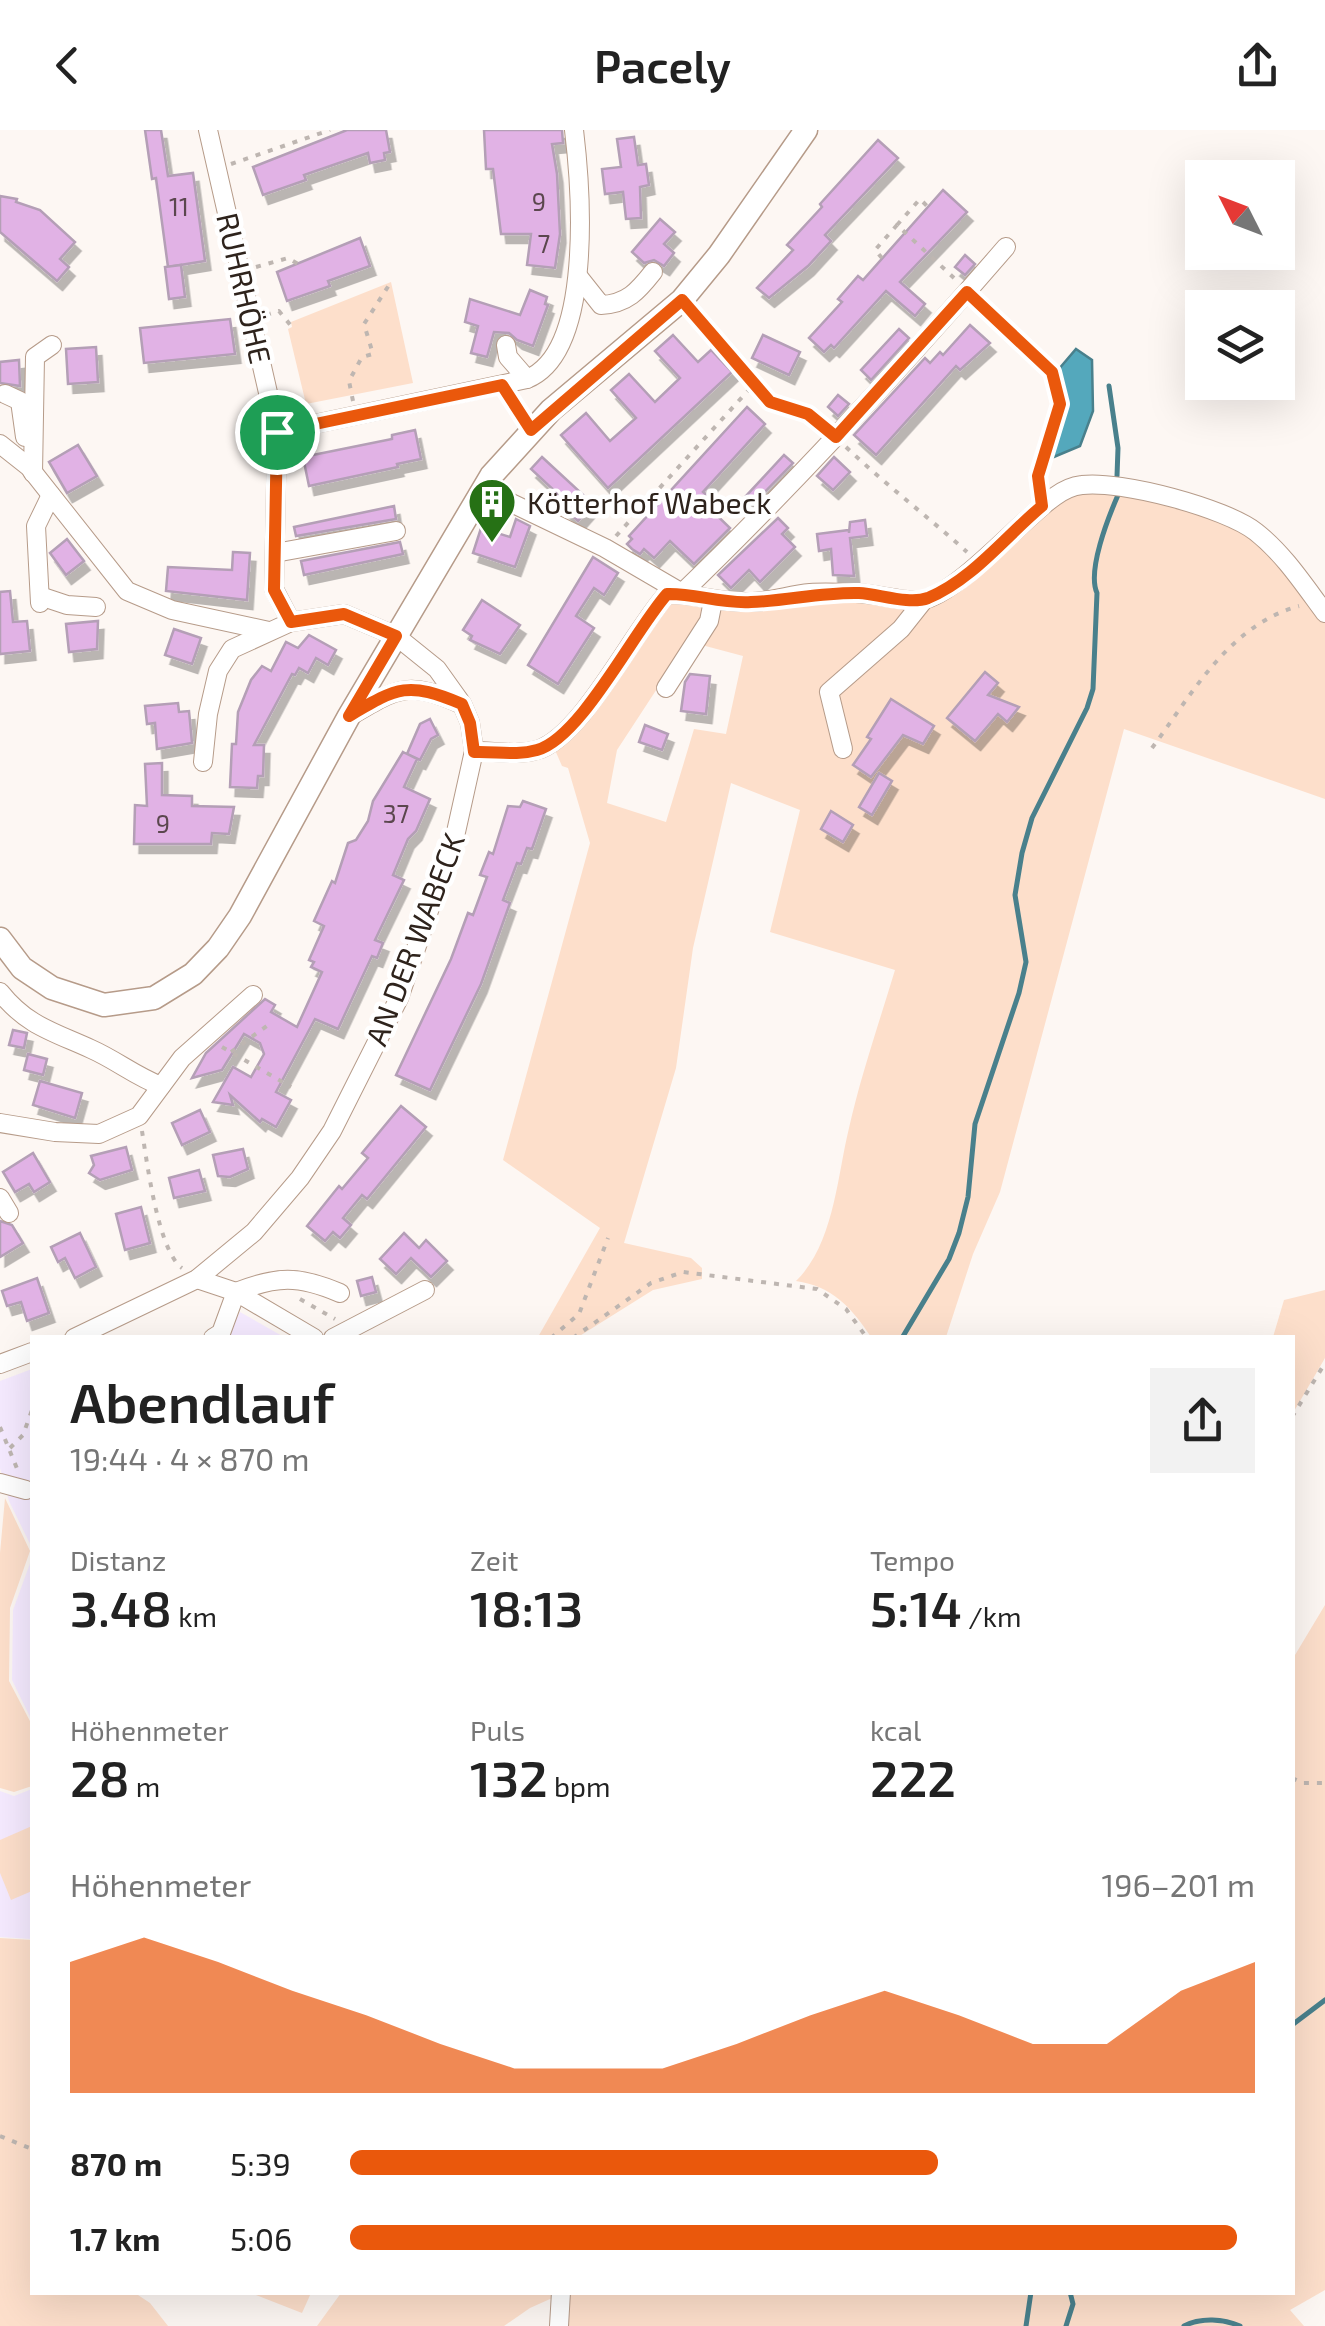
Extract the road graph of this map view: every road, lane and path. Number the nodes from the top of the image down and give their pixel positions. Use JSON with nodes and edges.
{"nodes":[{"id":1,"x":208,"y":130,"type":"edge"},
{"id":2,"x":330,"y":130,"type":"edge"},
{"id":3,"x":574,"y":130,"type":"edge"},
{"id":4,"x":806,"y":130,"type":"edge"},
{"id":5,"x":217,"y":168,"type":"junction"},
{"id":6,"x":928,"y":207,"type":"dead end"},
{"id":7,"x":896,"y":225,"type":"junction"},
{"id":8,"x":1006,"y":247,"type":"dead end"},
{"id":9,"x":882,"y":258,"type":"dead end"},
{"id":10,"x":298,"y":264,"type":"dead end"},
{"id":11,"x":242,"y":271,"type":"junction"},
{"id":12,"x":654,"y":272,"type":"dead end"},
{"id":13,"x":578,"y":276,"type":"junction"},
{"id":14,"x":390,"y":282,"type":"dead end"},
{"id":15,"x":967,"y":292,"type":"junction"},
{"id":16,"x":682,"y":300,"type":"junction"},
{"id":17,"x":252,"y":319,"type":"junction"},
{"id":18,"x":292,"y":327,"type":"dead end"},
{"id":19,"x":52,"y":345,"type":"dead end"},
{"id":20,"x":506,"y":345,"type":"dead end"},
{"id":21,"x":527,"y":379,"type":"junction"},
{"id":22,"x":754,"y":384,"type":"junction"},
{"id":23,"x":4,"y":394,"type":"dead end"},
{"id":24,"x":357,"y":415,"type":"junction"},
{"id":25,"x":277,"y":432,"type":"junction"},
{"id":26,"x":836,"y":437,"type":"junction"},
{"id":27,"x":0,"y":444,"type":"edge"},
{"id":28,"x":31,"y":470,"type":"junction"},
{"id":29,"x":50,"y":495,"type":"junction"},
{"id":30,"x":502,"y":498,"type":"dead end"},
{"id":31,"x":1042,"y":506,"type":"junction"},
{"id":32,"x":396,"y":531,"type":"dead end"},
{"id":33,"x":605,"y":548,"type":"junction"},
{"id":34,"x":275,"y":553,"type":"junction"},
{"id":35,"x":979,"y":562,"type":"junction"},
{"id":36,"x":682,"y":593,"type":"junction"},
{"id":37,"x":924,"y":600,"type":"junction"},
{"id":38,"x":712,"y":602,"type":"junction"},
{"id":39,"x":96,"y":607,"type":"dead end"},
{"id":40,"x":1322,"y":608,"type":"edge"},
{"id":41,"x":291,"y":622,"type":"junction"},
{"id":42,"x":269,"y":631,"type":"junction"},
{"id":43,"x":396,"y":636,"type":"junction"},
{"id":44,"x":666,"y":688,"type":"dead end"},
{"id":45,"x":462,"y":704,"type":"junction"},
{"id":46,"x":349,"y":716,"type":"junction"},
{"id":47,"x":1152,"y":748,"type":"dead end"},
{"id":48,"x":843,"y":749,"type":"dead end"},
{"id":49,"x":474,"y":752,"type":"junction"},
{"id":50,"x":203,"y":762,"type":"dead end"},
{"id":51,"x":0,"y":939,"type":"edge"},
{"id":52,"x":0,"y":992,"type":"edge"},
{"id":53,"x":252,"y":995,"type":"dead end"},
{"id":54,"x":268,"y":1025,"type":"dead end"},
{"id":55,"x":205,"y":1036,"type":"junction"},
{"id":56,"x":231,"y":1052,"type":"junction"},
{"id":57,"x":161,"y":1086,"type":"junction"},
{"id":58,"x":292,"y":1087,"type":"dead end"},
{"id":59,"x":139,"y":1116,"type":"junction"},
{"id":60,"x":0,"y":1123,"type":"edge"},
{"id":61,"x":608,"y":1238,"type":"dead end"},
{"id":62,"x":197,"y":1279,"type":"junction"},
{"id":63,"x":426,"y":1290,"type":"dead end"},
{"id":64,"x":236,"y":1292,"type":"junction"},
{"id":65,"x":340,"y":1293,"type":"dead end"},
{"id":66,"x":96,"y":1328,"type":"junction"},
{"id":67,"x":81,"y":1335,"type":"edge"},
{"id":68,"x":109,"y":1335,"type":"edge"},
{"id":69,"x":218,"y":1335,"type":"edge"},
{"id":70,"x":309,"y":1335,"type":"edge"},
{"id":71,"x":340,"y":1335,"type":"edge"},
{"id":72,"x":554,"y":1335,"type":"edge"},
{"id":73,"x":577,"y":1335,"type":"edge"},
{"id":74,"x":864,"y":1335,"type":"edge"},
{"id":75,"x":30,"y":1353,"type":"edge"},
{"id":76,"x":1325,"y":1363,"type":"edge"},
{"id":77,"x":0,"y":1364,"type":"edge"},
{"id":78,"x":1295,"y":1412,"type":"edge"},
{"id":79,"x":30,"y":1416,"type":"edge"},
{"id":80,"x":0,"y":1427,"type":"edge"},
{"id":81,"x":5,"y":1440,"type":"dead end"},
{"id":82,"x":9,"y":1449,"type":"dead end"},
{"id":83,"x":0,"y":1483,"type":"edge"},
{"id":84,"x":26,"y":1490,"type":"dead end"},
{"id":85,"x":1295,"y":1779,"type":"edge"},
{"id":86,"x":1325,"y":1782,"type":"edge"},
{"id":87,"x":0,"y":2136,"type":"edge"},
{"id":88,"x":30,"y":2148,"type":"edge"},
{"id":89,"x":561,"y":2295,"type":"edge"},
{"id":90,"x":559,"y":2326,"type":"edge"}],
"edges":[{"from":1,"to":5,"type":"street","name":"RUHRHÖHE"},
{"from":2,"to":5,"type":"path"},
{"from":3,"to":13,"type":"street"},
{"from":4,"to":16,"type":"main road"},
{"from":5,"to":11,"type":"street","name":"RUHRHÖHE"},
{"from":6,"to":7,"type":"path"},
{"from":7,"to":9,"type":"path"},
{"from":7,"to":15,"type":"path"},
{"from":8,"to":15,"type":"street"},
{"from":10,"to":11,"type":"path"},
{"from":11,"to":17,"type":"street","name":"RUHRHÖHE"},
{"from":12,"to":13,"type":"street"},
{"from":13,"to":21,"type":"street"},
{"from":14,"to":24,"type":"path"},
{"from":15,"to":26,"type":"street"},
{"from":15,"to":31,"type":"path"},
{"from":16,"to":22,"type":"path"},
{"from":16,"to":43,"type":"main road"},
{"from":17,"to":18,"type":"path"},
{"from":17,"to":25,"type":"street","name":"RUHRHÖHE"},
{"from":19,"to":28,"type":"street"},
{"from":20,"to":21,"type":"street"},
{"from":21,"to":24,"type":"street"},
{"from":22,"to":26,"type":"path"},
{"from":22,"to":33,"type":"path"},
{"from":23,"to":28,"type":"street"},
{"from":24,"to":25,"type":"street"},
{"from":25,"to":34,"type":"street","name":"RUHRHÖHE"},
{"from":26,"to":35,"type":"path"},
{"from":26,"to":36,"type":"street"},
{"from":27,"to":28,"type":"street"},
{"from":28,"to":29,"type":"street"},
{"from":29,"to":39,"type":"street"},
{"from":29,"to":42,"type":"street"},
{"from":30,"to":33,"type":"street"},
{"from":31,"to":35,"type":"street"},
{"from":31,"to":40,"type":"street"},
{"from":32,"to":34,"type":"street"},
{"from":33,"to":36,"type":"street"},
{"from":34,"to":41,"type":"street","name":"RUHRHÖHE"},
{"from":35,"to":37,"type":"street"},
{"from":36,"to":38,"type":"street"},
{"from":36,"to":49,"type":"street"},
{"from":37,"to":38,"type":"street"},
{"from":37,"to":48,"type":"street"},
{"from":38,"to":44,"type":"street"},
{"from":40,"to":47,"type":"path"},
{"from":41,"to":42,"type":"street","name":"AN DER WABECK"},
{"from":41,"to":43,"type":"street","name":"AN DER WABECK"},
{"from":42,"to":50,"type":"street","name":"AN DER WABECK"},
{"from":43,"to":45,"type":"street","name":"AN DER WABECK"},
{"from":43,"to":46,"type":"main road"},
{"from":45,"to":46,"type":"street"},
{"from":45,"to":49,"type":"street","name":"AN DER WABECK"},
{"from":46,"to":51,"type":"main road"},
{"from":49,"to":62,"type":"street","name":"AN DER WABECK"},
{"from":52,"to":57,"type":"street"},
{"from":53,"to":55,"type":"street"},
{"from":54,"to":56,"type":"path"},
{"from":55,"to":56,"type":"path"},
{"from":55,"to":57,"type":"street"},
{"from":56,"to":58,"type":"path"},
{"from":57,"to":59,"type":"street"},
{"from":59,"to":60,"type":"street"},
{"from":59,"to":62,"type":"path"},
{"from":61,"to":72,"type":"path"},
{"from":62,"to":64,"type":"street"},
{"from":62,"to":66,"type":"street","name":"AN DER WABECK"},
{"from":63,"to":71,"type":"street"},
{"from":64,"to":65,"type":"street"},
{"from":64,"to":69,"type":"street"},
{"from":64,"to":70,"type":"street"},
{"from":66,"to":67,"type":"street","name":"AN DER WABECK"},
{"from":66,"to":68,"type":"street"},
{"from":73,"to":74,"type":"path"},
{"from":75,"to":77,"type":"street"},
{"from":76,"to":78,"type":"path"},
{"from":79,"to":82,"type":"path"},
{"from":80,"to":81,"type":"path"},
{"from":83,"to":84,"type":"street"},
{"from":85,"to":86,"type":"path"},
{"from":87,"to":88,"type":"path"},
{"from":89,"to":90,"type":"street"}]}
